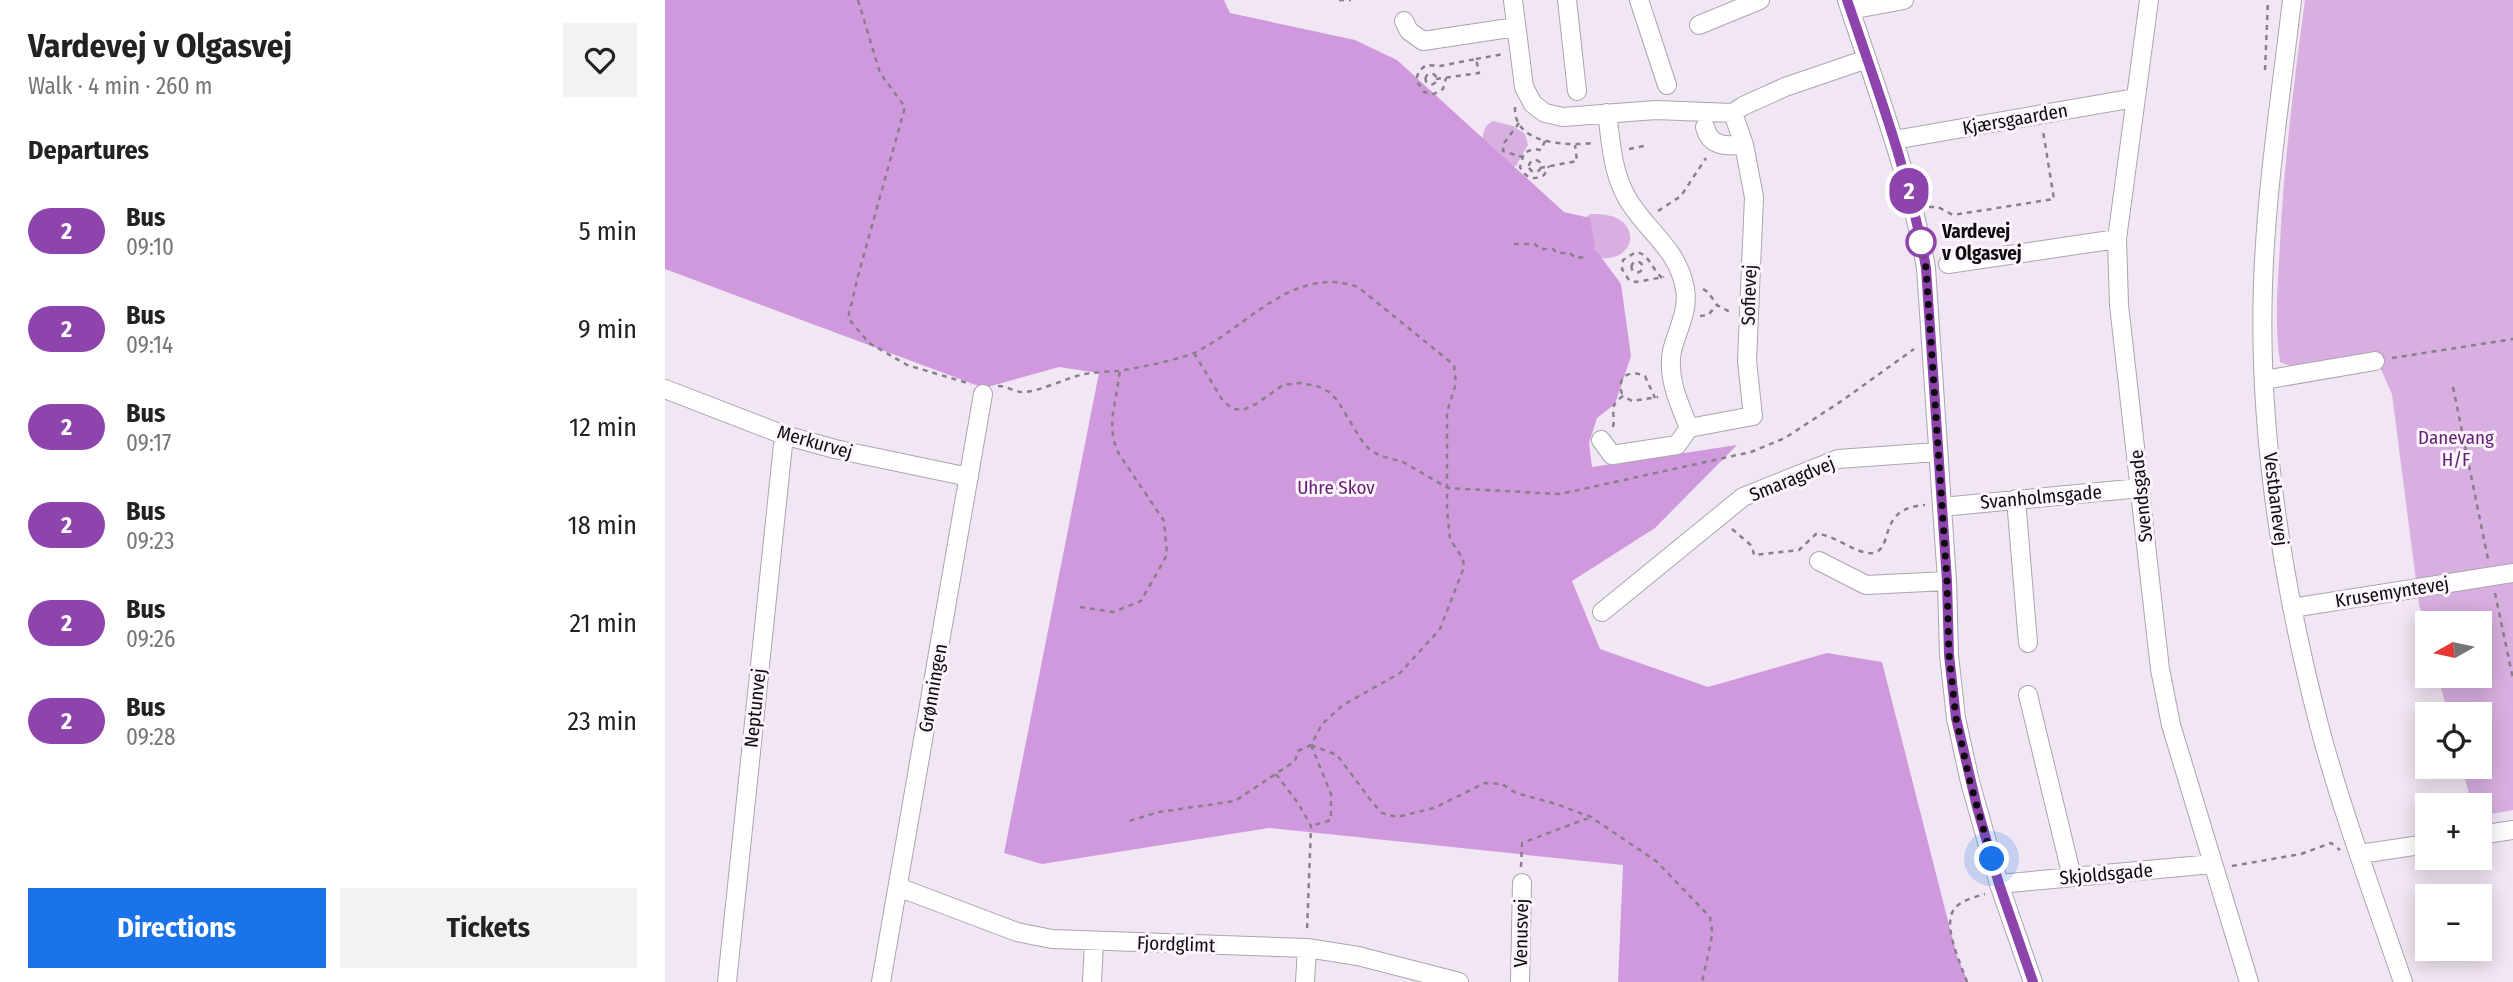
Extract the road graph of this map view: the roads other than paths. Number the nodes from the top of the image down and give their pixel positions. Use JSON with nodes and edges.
{"nodes":[{"id":1,"x":1513,"y":0,"type":"edge"},
{"id":2,"x":1567,"y":0,"type":"edge"},
{"id":3,"x":1639,"y":0,"type":"edge"},
{"id":4,"x":1760,"y":0,"type":"edge"},
{"id":5,"x":1904,"y":0,"type":"edge"},
{"id":6,"x":2149,"y":0,"type":"edge"},
{"id":7,"x":2292,"y":0,"type":"edge"},
{"id":8,"x":1849,"y":5,"type":"edge"},
{"id":9,"x":1404,"y":21,"type":"dead end"},
{"id":10,"x":1699,"y":25,"type":"dead end"},
{"id":11,"x":1516,"y":27,"type":"junction"},
{"id":12,"x":1867,"y":60,"type":"junction"},
{"id":13,"x":1667,"y":85,"type":"dead end"},
{"id":14,"x":1577,"y":91,"type":"dead end"},
{"id":15,"x":2135,"y":98,"type":"junction"},
{"id":16,"x":1607,"y":113,"type":"junction"},
{"id":17,"x":1733,"y":113,"type":"junction"},
{"id":18,"x":1705,"y":127,"type":"dead end"},
{"id":19,"x":1894,"y":140,"type":"junction"},
{"id":20,"x":1744,"y":145,"type":"junction"},
{"id":21,"x":2117,"y":239,"type":"junction"},
{"id":22,"x":1948,"y":264,"type":"dead end"},
{"id":23,"x":2375,"y":361,"type":"road end"},
{"id":24,"x":2264,"y":380,"type":"junction"},
{"id":25,"x":983,"y":388,"type":"road end"},
{"id":26,"x":665,"y":389,"type":"edge"},
{"id":27,"x":1689,"y":428,"type":"junction"},
{"id":28,"x":784,"y":435,"type":"junction"},
{"id":29,"x":1601,"y":440,"type":"road end"},
{"id":30,"x":1937,"y":452,"type":"junction"},
{"id":31,"x":969,"y":477,"type":"junction"},
{"id":32,"x":2140,"y":488,"type":"junction"},
{"id":33,"x":2016,"y":499,"type":"junction"},
{"id":34,"x":1942,"y":506,"type":"junction"},
{"id":35,"x":1819,"y":561,"type":"dead end"},
{"id":36,"x":2513,"y":573,"type":"edge"},
{"id":37,"x":1947,"y":581,"type":"junction"},
{"id":38,"x":2292,"y":608,"type":"junction"},
{"id":39,"x":1602,"y":612,"type":"dead end"},
{"id":40,"x":2028,"y":643,"type":"dead end"},
{"id":41,"x":2028,"y":695,"type":"dead end"},
{"id":42,"x":2513,"y":830,"type":"edge"},
{"id":43,"x":2492,"y":833,"type":"edge"},
{"id":44,"x":2415,"y":845,"type":"edge"},
{"id":45,"x":2352,"y":853,"type":"junction"},
{"id":46,"x":2212,"y":864,"type":"junction"},
{"id":47,"x":2072,"y":877,"type":"junction"},
{"id":48,"x":1522,"y":883,"type":"dead end"},
{"id":49,"x":1999,"y":884,"type":"junction"},
{"id":50,"x":898,"y":887,"type":"junction"},
{"id":51,"x":1094,"y":942,"type":"junction"},
{"id":52,"x":1307,"y":948,"type":"junction"},
{"id":53,"x":727,"y":982,"type":"edge"},
{"id":54,"x":881,"y":982,"type":"edge"},
{"id":55,"x":1093,"y":982,"type":"edge"},
{"id":56,"x":1305,"y":982,"type":"edge"},
{"id":57,"x":1458,"y":982,"type":"edge"},
{"id":58,"x":1520,"y":982,"type":"edge"},
{"id":59,"x":2033,"y":982,"type":"edge"},
{"id":60,"x":2249,"y":982,"type":"edge"},
{"id":61,"x":2403,"y":982,"type":"edge"}],
"edges":[{"from":1,"to":11,"type":"street"},
{"from":2,"to":14,"type":"street"},
{"from":3,"to":13,"type":"street"},
{"from":4,"to":10,"type":"street"},
{"from":5,"to":8,"type":"street"},
{"from":6,"to":15,"type":"street","name":"Svendsgade"},
{"from":7,"to":24,"type":"street","name":"Vestbanevej"},
{"from":8,"to":12,"type":"street"},
{"from":9,"to":11,"type":"street"},
{"from":11,"to":16,"type":"street"},
{"from":12,"to":17,"type":"street"},
{"from":12,"to":19,"type":"street"},
{"from":15,"to":19,"type":"street","name":"Kjærsgaarden"},
{"from":15,"to":21,"type":"street","name":"Svendsgade"},
{"from":16,"to":17,"type":"street"},
{"from":16,"to":27,"type":"street"},
{"from":17,"to":20,"type":"street","name":"Sofievej"},
{"from":18,"to":20,"type":"street"},
{"from":19,"to":30,"type":"street"},
{"from":20,"to":27,"type":"street","name":"Sofievej"},
{"from":21,"to":22,"type":"street"},
{"from":21,"to":32,"type":"street","name":"Svendsgade"},
{"from":23,"to":24,"type":"street"},
{"from":24,"to":38,"type":"street","name":"Vestbanevej"},
{"from":25,"to":31,"type":"street","name":"Grønningen"},
{"from":26,"to":28,"type":"street","name":"Merkurvej"},
{"from":27,"to":29,"type":"street","name":"Sofievej"},
{"from":28,"to":31,"type":"street","name":"Merkurvej"},
{"from":28,"to":53,"type":"street","name":"Neptunvej"},
{"from":30,"to":34,"type":"street"},
{"from":30,"to":39,"type":"street","name":"Smaragdvej"},
{"from":31,"to":50,"type":"street","name":"Grønningen"},
{"from":32,"to":33,"type":"street","name":"Svanholmsgade"},
{"from":32,"to":46,"type":"street","name":"Svendsgade"},
{"from":33,"to":34,"type":"street","name":"Svanholmsgade"},
{"from":33,"to":40,"type":"street"},
{"from":34,"to":37,"type":"street"},
{"from":35,"to":37,"type":"street"},
{"from":36,"to":38,"type":"street","name":"Krusemyntevej"},
{"from":37,"to":49,"type":"street"},
{"from":38,"to":45,"type":"street","name":"Vestbanevej"},
{"from":41,"to":47,"type":"street"},
{"from":42,"to":43,"type":"street"},
{"from":44,"to":45,"type":"street"},
{"from":45,"to":61,"type":"street","name":"Vestbanevej"},
{"from":46,"to":47,"type":"street","name":"Skjoldsgade"},
{"from":46,"to":60,"type":"street","name":"Svendsgade"},
{"from":47,"to":49,"type":"street","name":"Skjoldsgade"},
{"from":48,"to":58,"type":"street","name":"Venusvej"},
{"from":49,"to":59,"type":"street"},
{"from":50,"to":51,"type":"street","name":"Fjordglimt"},
{"from":50,"to":54,"type":"street","name":"Grønningen"},
{"from":51,"to":52,"type":"street","name":"Fjordglimt"},
{"from":51,"to":55,"type":"street"},
{"from":52,"to":56,"type":"street"},
{"from":52,"to":57,"type":"street","name":"Fjordglimt"}]}
